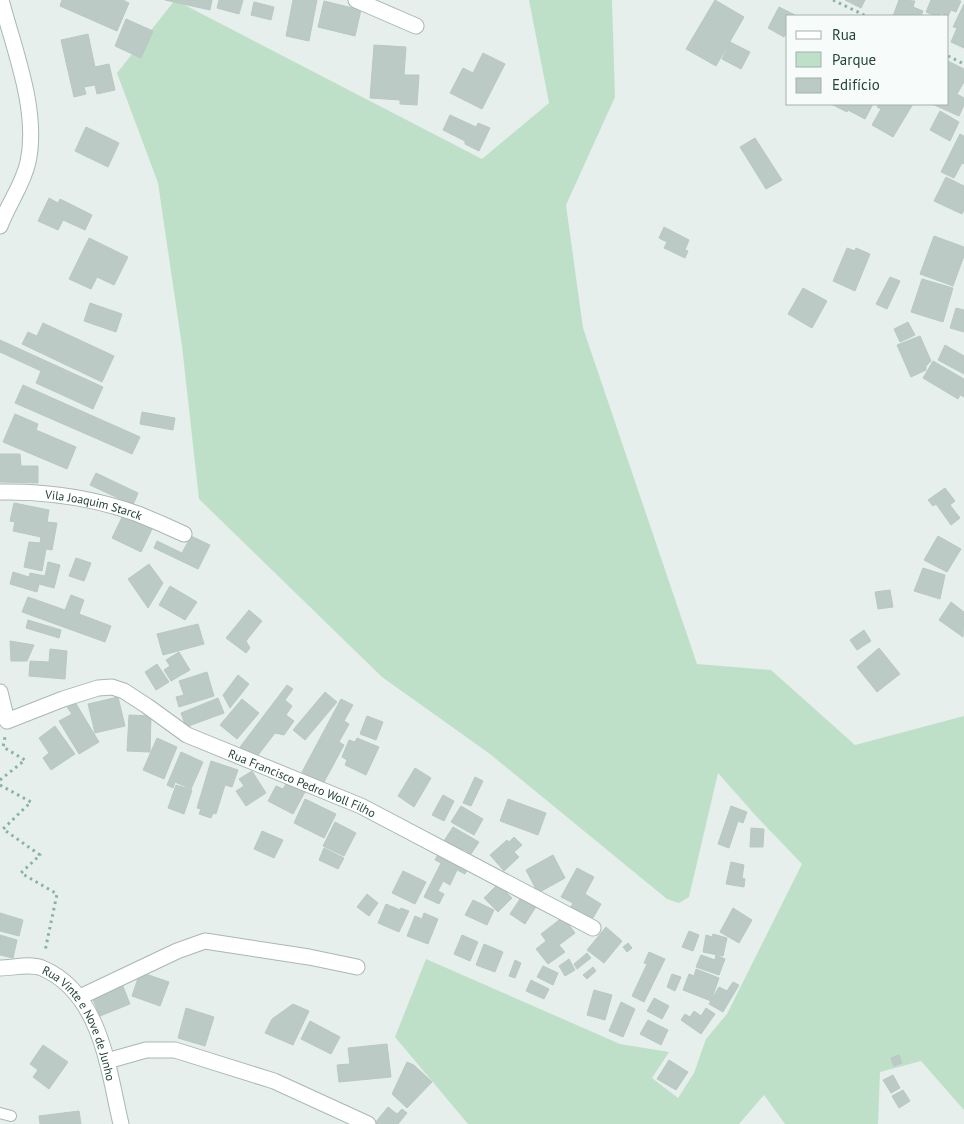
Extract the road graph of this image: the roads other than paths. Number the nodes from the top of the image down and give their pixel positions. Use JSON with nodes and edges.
{"nodes":[{"id":1,"x":1,"y":0,"type":"edge"},
{"id":2,"x":356,"y":0,"type":"edge"},
{"id":3,"x":416,"y":26,"type":"dead end"},
{"id":4,"x":1,"y":222,"type":"edge"},
{"id":5,"x":0,"y":492,"type":"edge"},
{"id":6,"x":184,"y":534,"type":"dead end"},
{"id":7,"x":0,"y":692,"type":"edge"},
{"id":8,"x":593,"y":928,"type":"dead end"},
{"id":9,"x":357,"y":967,"type":"dead end"},
{"id":10,"x":0,"y":968,"type":"edge"},
{"id":11,"x":80,"y":997,"type":"junction"},
{"id":12,"x":107,"y":1062,"type":"junction"},
{"id":13,"x":0,"y":1113,"type":"edge"},
{"id":14,"x":11,"y":1116,"type":"dead end"},
{"id":15,"x":121,"y":1124,"type":"edge"},
{"id":16,"x":368,"y":1124,"type":"edge"}],
"edges":[{"from":1,"to":4,"type":"street"},
{"from":2,"to":3,"type":"street"},
{"from":5,"to":6,"type":"street","name":"Vila Joaquim Starck"},
{"from":7,"to":8,"type":"street","name":"Rua Francisco Pedro Woll Filho"},
{"from":9,"to":11,"type":"street"},
{"from":10,"to":11,"type":"street","name":"Rua Vinte e Nove de Junho"},
{"from":11,"to":12,"type":"street","name":"Rua Vinte e Nove de Junho"},
{"from":12,"to":15,"type":"street","name":"Rua Vinte e Nove de Junho"},
{"from":12,"to":16,"type":"street"},
{"from":13,"to":14,"type":"lane"}]}
